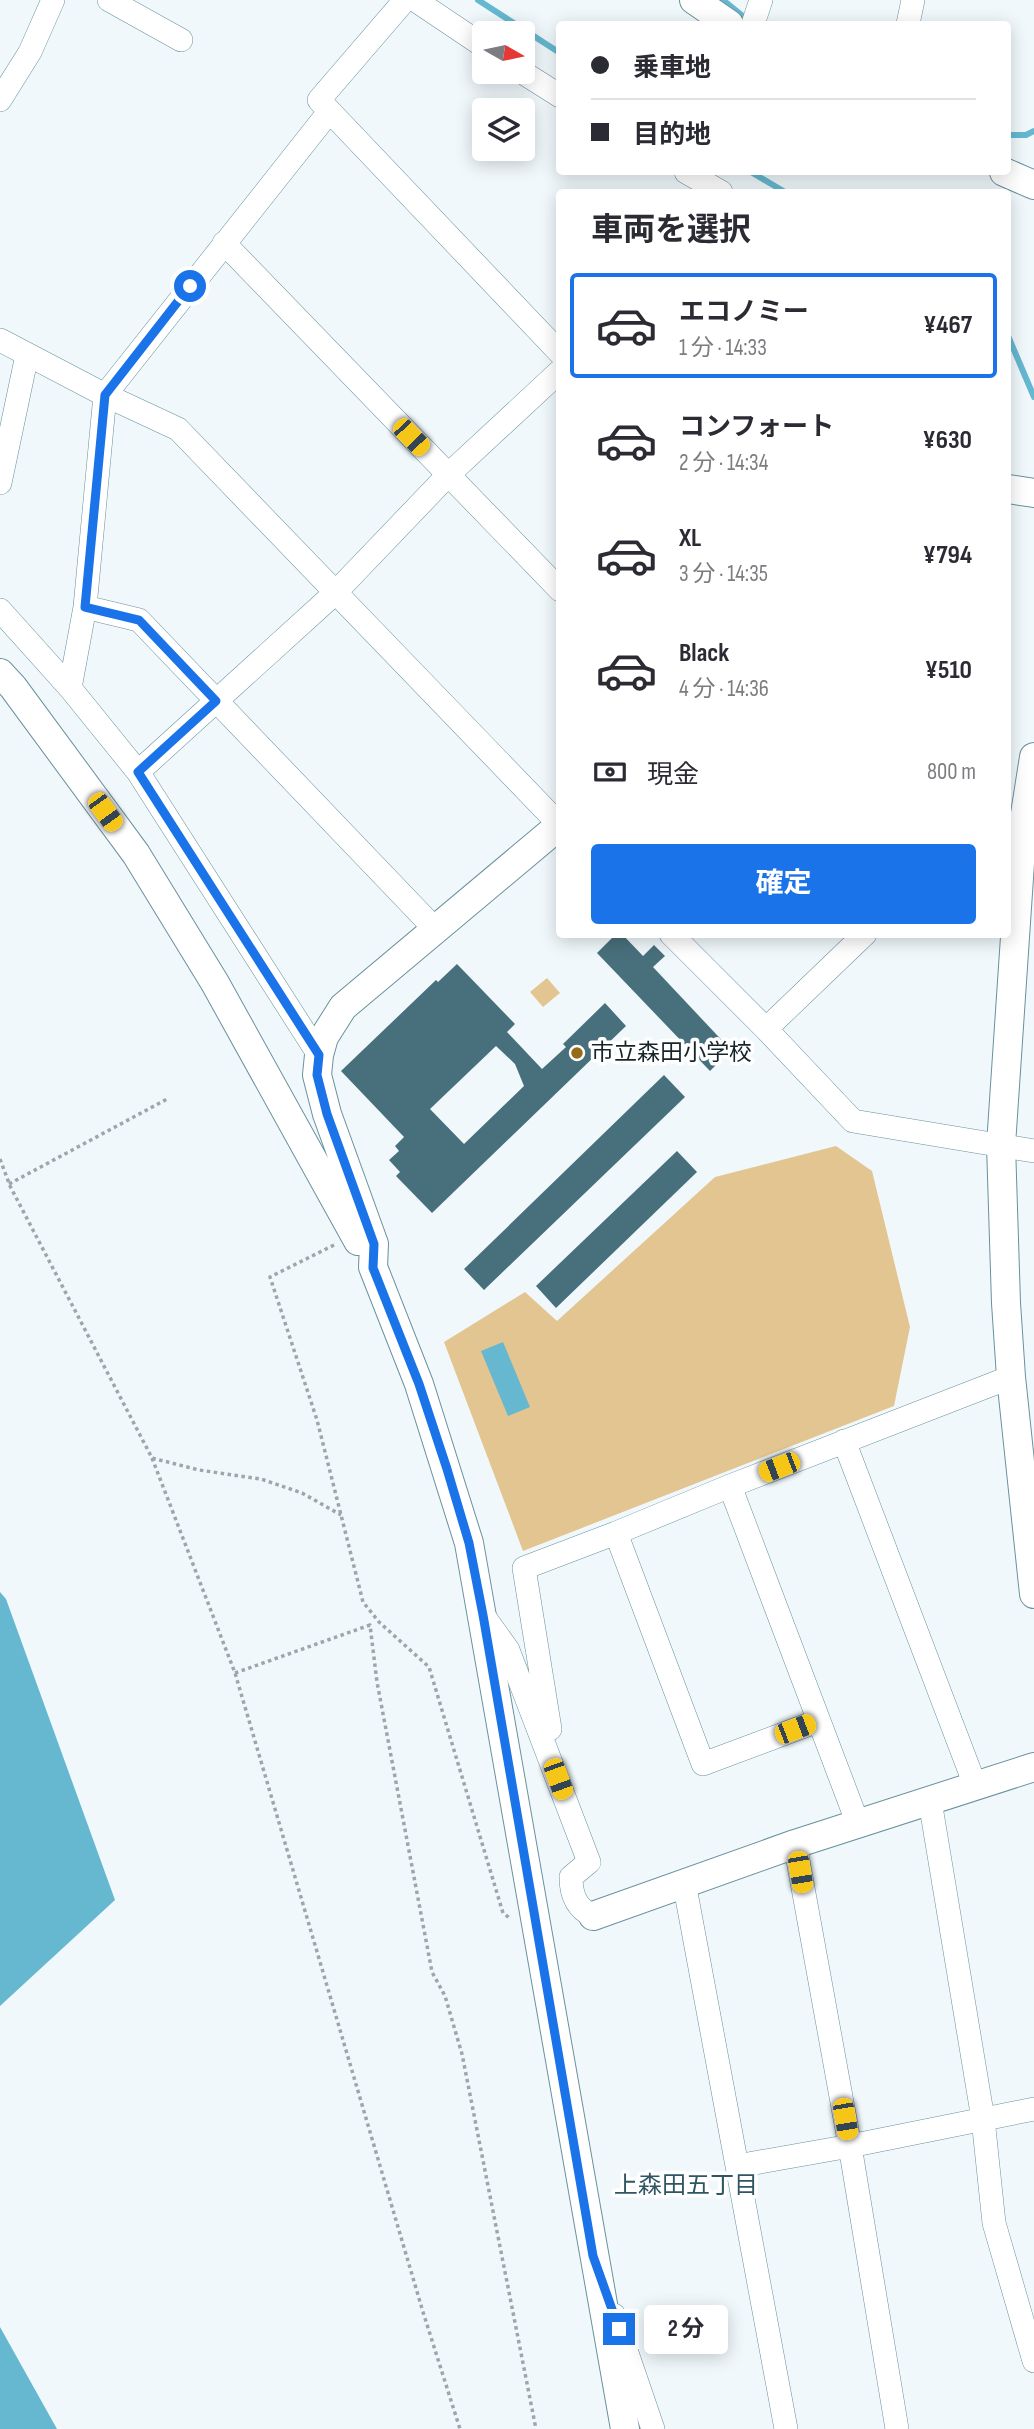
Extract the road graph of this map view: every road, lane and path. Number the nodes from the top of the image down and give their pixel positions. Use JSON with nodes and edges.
{"nodes":[{"id":1,"x":53,"y":0,"type":"edge"},
{"id":2,"x":108,"y":0,"type":"edge"},
{"id":3,"x":405,"y":0,"type":"edge"},
{"id":4,"x":415,"y":0,"type":"edge"},
{"id":5,"x":694,"y":0,"type":"edge"},
{"id":6,"x":761,"y":0,"type":"edge"},
{"id":7,"x":913,"y":0,"type":"edge"},
{"id":8,"x":725,"y":21,"type":"edge"},
{"id":9,"x":753,"y":21,"type":"edge"},
{"id":10,"x":909,"y":21,"type":"edge"},
{"id":11,"x":472,"y":38,"type":"edge"},
{"id":12,"x":181,"y":40,"type":"dead end"},
{"id":13,"x":536,"y":81,"type":"edge"},
{"id":14,"x":556,"y":93,"type":"edge"},
{"id":15,"x":0,"y":100,"type":"edge"},
{"id":16,"x":329,"y":112,"type":"junction"},
{"id":17,"x":691,"y":175,"type":"edge"},
{"id":18,"x":1010,"y":175,"type":"edge"},
{"id":19,"x":1034,"y":185,"type":"edge"},
{"id":20,"x":712,"y":189,"type":"edge"},
{"id":21,"x":224,"y":243,"type":"junction"},
{"id":22,"x":0,"y":340,"type":"edge"},
{"id":23,"x":556,"y":349,"type":"edge"},
{"id":24,"x":27,"y":355,"type":"junction"},
{"id":25,"x":556,"y":375,"type":"edge"},
{"id":26,"x":105,"y":395,"type":"junction"},
{"id":27,"x":448,"y":475,"type":"junction"},
{"id":28,"x":0,"y":483,"type":"edge"},
{"id":29,"x":1011,"y":490,"type":"edge"},
{"id":30,"x":1034,"y":494,"type":"edge"},
{"id":31,"x":556,"y":586,"type":"edge"},
{"id":32,"x":335,"y":593,"type":"junction"},
{"id":33,"x":85,"y":607,"type":"junction"},
{"id":34,"x":0,"y":610,"type":"edge"},
{"id":35,"x":4,"y":680,"type":"edge"},
{"id":36,"x":70,"y":688,"type":"junction"},
{"id":37,"x":216,"y":701,"type":"junction"},
{"id":38,"x":1034,"y":757,"type":"edge"},
{"id":39,"x":138,"y":772,"type":"junction"},
{"id":40,"x":556,"y":821,"type":"edge"},
{"id":41,"x":556,"y":828,"type":"edge"},
{"id":42,"x":1021,"y":833,"type":"edge"},
{"id":43,"x":435,"y":929,"type":"junction"},
{"id":44,"x":675,"y":938,"type":"edge"},
{"id":45,"x":861,"y":938,"type":"edge"},
{"id":46,"x":766,"y":1029,"type":"junction"},
{"id":47,"x":319,"y":1055,"type":"junction"},
{"id":48,"x":169,"y":1097,"type":"dead end"},
{"id":49,"x":1000,"y":1145,"type":"junction"},
{"id":50,"x":1034,"y":1151,"type":"edge"},
{"id":51,"x":0,"y":1159,"type":"edge"},
{"id":52,"x":0,"y":1169,"type":"edge"},
{"id":53,"x":10,"y":1186,"type":"junction"},
{"id":54,"x":355,"y":1234,"type":"junction"},
{"id":55,"x":373,"y":1268,"type":"junction"},
{"id":56,"x":1011,"y":1377,"type":"junction"},
{"id":57,"x":844,"y":1441,"type":"junction"},
{"id":58,"x":152,"y":1458,"type":"junction"},
{"id":59,"x":730,"y":1486,"type":"junction"},
{"id":60,"x":341,"y":1516,"type":"junction"},
{"id":61,"x":616,"y":1533,"type":"junction"},
{"id":62,"x":1034,"y":1594,"type":"edge"},
{"id":63,"x":483,"y":1615,"type":"junction"},
{"id":64,"x":235,"y":1673,"type":"junction"},
{"id":65,"x":818,"y":1721,"type":"junction"},
{"id":66,"x":1034,"y":1767,"type":"edge"},
{"id":67,"x":558,"y":1779,"type":"junction"},
{"id":68,"x":975,"y":1785,"type":"junction"},
{"id":69,"x":930,"y":1801,"type":"junction"},
{"id":70,"x":858,"y":1824,"type":"junction"},
{"id":71,"x":795,"y":1844,"type":"junction"},
{"id":72,"x":684,"y":1882,"type":"junction"},
{"id":73,"x":593,"y":1916,"type":"joint"},
{"id":74,"x":538,"y":1938,"type":"junction"},
{"id":75,"x":1034,"y":2109,"type":"edge"},
{"id":76,"x":983,"y":2119,"type":"junction"},
{"id":77,"x":850,"y":2146,"type":"junction"},
{"id":78,"x":737,"y":2166,"type":"junction"},
{"id":79,"x":593,"y":2256,"type":"junction"},
{"id":80,"x":1034,"y":2361,"type":"edge"},
{"id":81,"x":460,"y":2429,"type":"edge"},
{"id":82,"x":536,"y":2429,"type":"edge"},
{"id":83,"x":625,"y":2429,"type":"edge"},
{"id":84,"x":653,"y":2429,"type":"edge"},
{"id":85,"x":786,"y":2429,"type":"edge"},
{"id":86,"x":897,"y":2429,"type":"edge"}],
"edges":[{"from":1,"to":15,"type":"street"},
{"from":2,"to":12,"type":"street"},
{"from":3,"to":16,"type":"street"},
{"from":4,"to":11,"type":"street"},
{"from":5,"to":8,"type":"street"},
{"from":6,"to":9,"type":"street"},
{"from":7,"to":10,"type":"street"},
{"from":13,"to":14,"type":"street"},
{"from":16,"to":21,"type":"street"},
{"from":16,"to":23,"type":"street"},
{"from":17,"to":20,"type":"street"},
{"from":18,"to":19,"type":"street"},
{"from":21,"to":26,"type":"street"},
{"from":21,"to":27,"type":"street"},
{"from":22,"to":24,"type":"street"},
{"from":24,"to":26,"type":"street"},
{"from":24,"to":28,"type":"street"},
{"from":25,"to":27,"type":"street"},
{"from":26,"to":32,"type":"street"},
{"from":26,"to":33,"type":"street"},
{"from":27,"to":31,"type":"street"},
{"from":27,"to":32,"type":"street"},
{"from":29,"to":30,"type":"street"},
{"from":32,"to":37,"type":"street"},
{"from":32,"to":40,"type":"street"},
{"from":33,"to":36,"type":"street"},
{"from":33,"to":37,"type":"street"},
{"from":34,"to":36,"type":"street"},
{"from":35,"to":54,"type":"street"},
{"from":36,"to":39,"type":"street"},
{"from":37,"to":39,"type":"street"},
{"from":37,"to":43,"type":"street"},
{"from":38,"to":42,"type":"street"},
{"from":39,"to":47,"type":"street"},
{"from":41,"to":43,"type":"street"},
{"from":42,"to":49,"type":"street"},
{"from":43,"to":47,"type":"street"},
{"from":44,"to":46,"type":"street"},
{"from":45,"to":46,"type":"street"},
{"from":46,"to":49,"type":"street"},
{"from":47,"to":55,"type":"street"},
{"from":48,"to":53,"type":"path"},
{"from":49,"to":50,"type":"street"},
{"from":49,"to":56,"type":"street"},
{"from":51,"to":53,"type":"path"},
{"from":52,"to":53,"type":"path"},
{"from":53,"to":58,"type":"path"},
{"from":54,"to":55,"type":"street"},
{"from":54,"to":60,"type":"path"},
{"from":55,"to":63,"type":"street"},
{"from":56,"to":57,"type":"street"},
{"from":56,"to":62,"type":"street"},
{"from":57,"to":59,"type":"street"},
{"from":57,"to":68,"type":"street"},
{"from":58,"to":60,"type":"path"},
{"from":58,"to":64,"type":"path"},
{"from":59,"to":61,"type":"street"},
{"from":59,"to":65,"type":"street"},
{"from":60,"to":74,"type":"path"},
{"from":61,"to":65,"type":"street"},
{"from":61,"to":67,"type":"street"},
{"from":63,"to":67,"type":"street"},
{"from":63,"to":74,"type":"street"},
{"from":64,"to":81,"type":"path"},
{"from":64,"to":82,"type":"path"},
{"from":65,"to":70,"type":"street"},
{"from":66,"to":68,"type":"street"},
{"from":67,"to":73,"type":"street"},
{"from":68,"to":69,"type":"street"},
{"from":69,"to":70,"type":"street"},
{"from":69,"to":76,"type":"street"},
{"from":70,"to":71,"type":"street"},
{"from":71,"to":72,"type":"street"},
{"from":71,"to":77,"type":"street"},
{"from":72,"to":73,"type":"street"},
{"from":72,"to":78,"type":"street"},
{"from":74,"to":79,"type":"street"},
{"from":75,"to":76,"type":"street"},
{"from":76,"to":77,"type":"street"},
{"from":76,"to":80,"type":"street"},
{"from":77,"to":78,"type":"street"},
{"from":77,"to":86,"type":"street"},
{"from":78,"to":85,"type":"street"},
{"from":79,"to":83,"type":"street"},
{"from":79,"to":84,"type":"street"}]}
